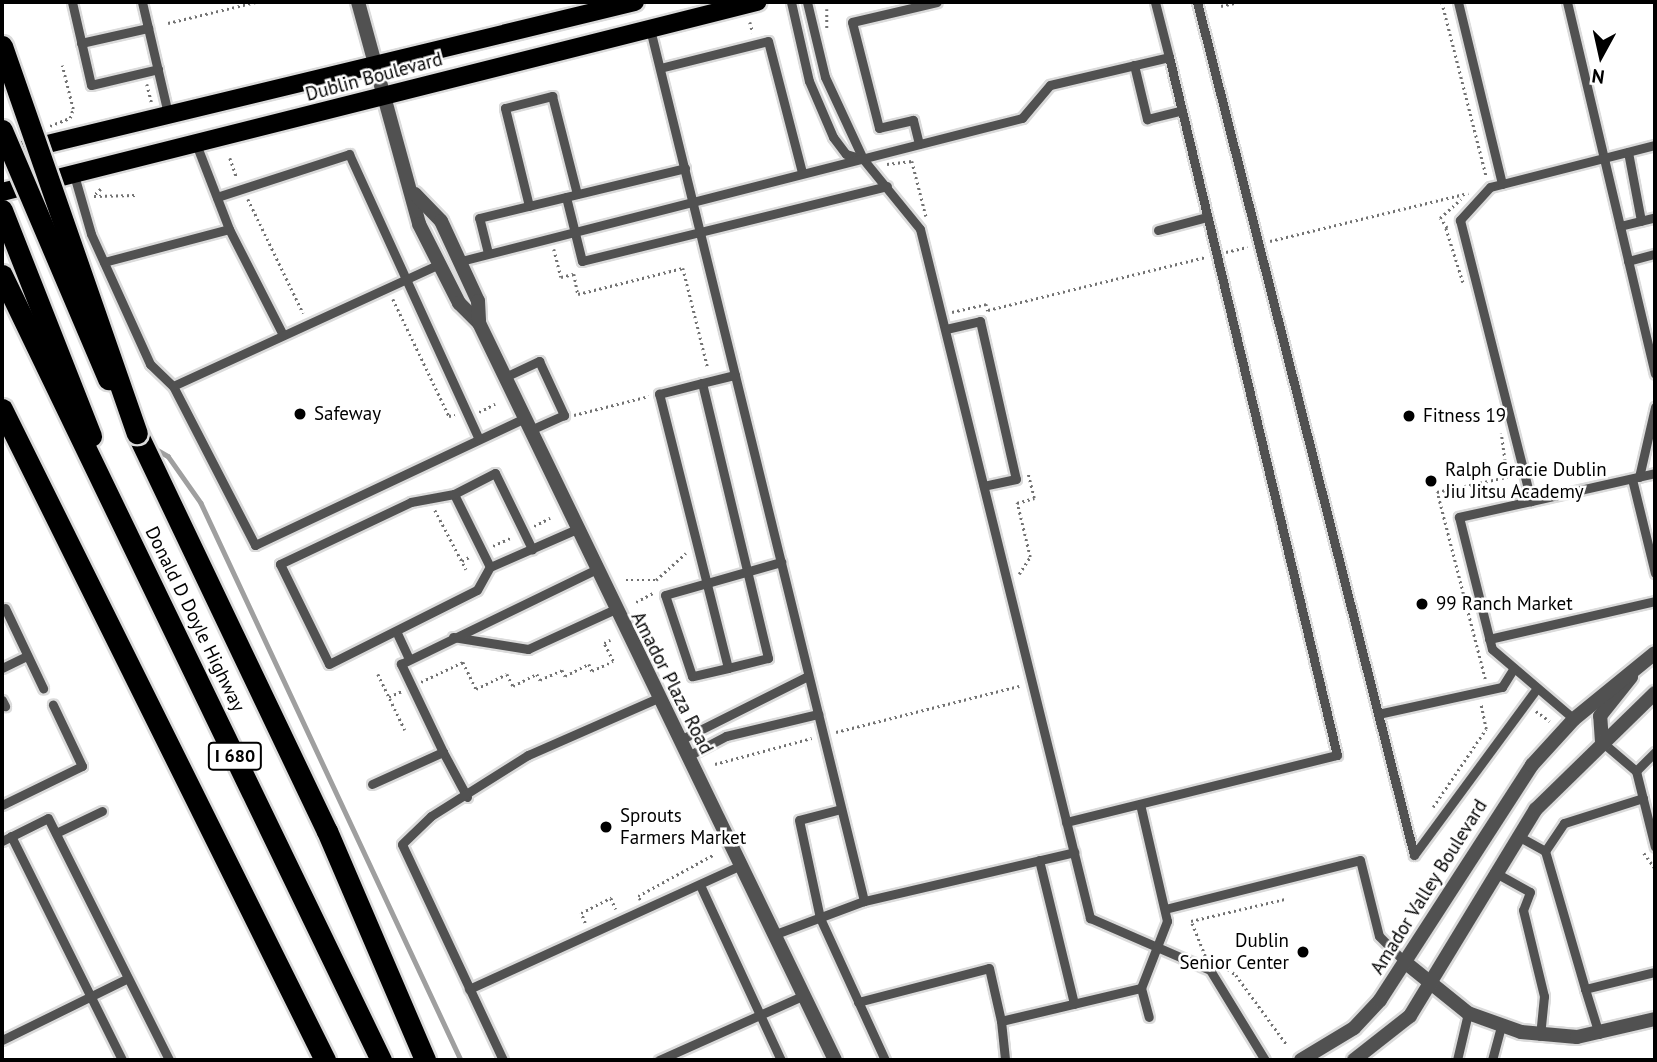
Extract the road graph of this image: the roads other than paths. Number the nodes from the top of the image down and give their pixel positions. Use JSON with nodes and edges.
{"nodes":[{"id":1,"x":72,"y":2,"type":"edge"},
{"id":2,"x":142,"y":2,"type":"edge"},
{"id":3,"x":360,"y":2,"type":"edge"},
{"id":4,"x":635,"y":2,"type":"edge"},
{"id":5,"x":757,"y":2,"type":"edge"},
{"id":6,"x":791,"y":2,"type":"edge"},
{"id":7,"x":807,"y":2,"type":"edge"},
{"id":8,"x":937,"y":2,"type":"edge"},
{"id":9,"x":1155,"y":2,"type":"edge"},
{"id":10,"x":1197,"y":2,"type":"edge"},
{"id":11,"x":1458,"y":2,"type":"edge"},
{"id":12,"x":1567,"y":2,"type":"edge"},
{"id":13,"x":148,"y":28,"type":"junction"},
{"id":14,"x":650,"y":29,"type":"junction"},
{"id":15,"x":81,"y":43,"type":"junction"},
{"id":16,"x":2,"y":46,"type":"edge"},
{"id":17,"x":1169,"y":57,"type":"junction"},
{"id":18,"x":374,"y":65,"type":"junction"},
{"id":19,"x":1134,"y":65,"type":"junction"},
{"id":20,"x":660,"y":68,"type":"junction"},
{"id":21,"x":158,"y":69,"type":"junction"},
{"id":22,"x":381,"y":97,"type":"junction"},
{"id":23,"x":1182,"y":110,"type":"junction"},
{"id":24,"x":168,"y":114,"type":"junction"},
{"id":25,"x":2,"y":130,"type":"edge"},
{"id":26,"x":196,"y":144,"type":"junction"},
{"id":27,"x":919,"y":144,"type":"junction"},
{"id":28,"x":1655,"y":145,"type":"edge"},
{"id":29,"x":1628,"y":152,"type":"junction"},
{"id":30,"x":2,"y":155,"type":"edge"},
{"id":31,"x":1604,"y":158,"type":"junction"},
{"id":32,"x":863,"y":159,"type":"junction"},
{"id":33,"x":685,"y":168,"type":"junction"},
{"id":34,"x":802,"y":172,"type":"junction"},
{"id":35,"x":74,"y":175,"type":"junction"},
{"id":36,"x":1502,"y":184,"type":"junction"},
{"id":37,"x":887,"y":186,"type":"junction"},
{"id":38,"x":2,"y":192,"type":"edge"},
{"id":39,"x":415,"y":194,"type":"junction"},
{"id":40,"x":577,"y":194,"type":"junction"},
{"id":41,"x":217,"y":197,"type":"junction"},
{"id":42,"x":565,"y":197,"type":"junction"},
{"id":43,"x":693,"y":201,"type":"junction"},
{"id":44,"x":529,"y":206,"type":"junction"},
{"id":45,"x":2,"y":209,"type":"edge"},
{"id":46,"x":1207,"y":217,"type":"junction"},
{"id":47,"x":1655,"y":217,"type":"edge"},
{"id":48,"x":1641,"y":221,"type":"junction"},
{"id":49,"x":1620,"y":226,"type":"junction"},
{"id":50,"x":229,"y":229,"type":"junction"},
{"id":51,"x":1158,"y":230,"type":"dead end"},
{"id":52,"x":574,"y":231,"type":"junction"},
{"id":53,"x":700,"y":232,"type":"junction"},
{"id":54,"x":488,"y":253,"type":"junction"},
{"id":55,"x":1655,"y":254,"type":"edge"},
{"id":56,"x":461,"y":261,"type":"junction"},
{"id":57,"x":1628,"y":261,"type":"junction"},
{"id":58,"x":104,"y":262,"type":"junction"},
{"id":59,"x":439,"y":264,"type":"junction"},
{"id":60,"x":2,"y":275,"type":"edge"},
{"id":61,"x":406,"y":277,"type":"junction"},
{"id":62,"x":478,"y":323,"type":"junction"},
{"id":63,"x":946,"y":329,"type":"junction"},
{"id":64,"x":283,"y":335,"type":"junction"},
{"id":65,"x":1654,"y":362,"type":"edge"},
{"id":66,"x":1655,"y":374,"type":"edge"},
{"id":67,"x":735,"y":375,"type":"junction"},
{"id":68,"x":505,"y":377,"type":"junction"},
{"id":69,"x":702,"y":383,"type":"junction"},
{"id":70,"x":173,"y":386,"type":"junction"},
{"id":71,"x":1655,"y":407,"type":"edge"},
{"id":72,"x":2,"y":409,"type":"edge"},
{"id":73,"x":527,"y":424,"type":"junction"},
{"id":74,"x":137,"y":433,"type":"junction"},
{"id":75,"x":479,"y":439,"type":"junction"},
{"id":76,"x":90,"y":452,"type":"junction"},
{"id":77,"x":1655,"y":473,"type":"edge"},
{"id":78,"x":1635,"y":478,"type":"junction"},
{"id":79,"x":984,"y":486,"type":"junction"},
{"id":80,"x":454,"y":494,"type":"junction"},
{"id":81,"x":1531,"y":501,"type":"junction"},
{"id":82,"x":577,"y":529,"type":"junction"},
{"id":83,"x":532,"y":549,"type":"junction"},
{"id":84,"x":781,"y":562,"type":"junction"},
{"id":85,"x":490,"y":567,"type":"junction"},
{"id":86,"x":595,"y":570,"type":"junction"},
{"id":87,"x":747,"y":571,"type":"junction"},
{"id":88,"x":1655,"y":573,"type":"edge"},
{"id":89,"x":706,"y":580,"type":"junction"},
{"id":90,"x":1655,"y":601,"type":"edge"},
{"id":91,"x":5,"y":608,"type":"dead end"},
{"id":92,"x":613,"y":610,"type":"junction"},
{"id":93,"x":396,"y":631,"type":"junction"},
{"id":94,"x":451,"y":637,"type":"junction"},
{"id":95,"x":1489,"y":639,"type":"junction"},
{"id":96,"x":1655,"y":653,"type":"edge"},
{"id":97,"x":27,"y":656,"type":"junction"},
{"id":98,"x":410,"y":659,"type":"junction"},
{"id":99,"x":1639,"y":664,"type":"junction"},
{"id":100,"x":2,"y":668,"type":"edge"},
{"id":101,"x":728,"y":668,"type":"junction"},
{"id":102,"x":1514,"y":668,"type":"junction"},
{"id":103,"x":808,"y":676,"type":"junction"},
{"id":104,"x":43,"y":688,"type":"dead end"},
{"id":105,"x":1537,"y":688,"type":"junction"},
{"id":106,"x":1655,"y":693,"type":"edge"},
{"id":107,"x":660,"y":697,"type":"junction"},
{"id":108,"x":53,"y":705,"type":"dead end"},
{"id":109,"x":818,"y":714,"type":"junction"},
{"id":110,"x":1378,"y":715,"type":"junction"},
{"id":111,"x":1574,"y":719,"type":"junction"},
{"id":112,"x":680,"y":740,"type":"junction"},
{"id":113,"x":1602,"y":742,"type":"junction"},
{"id":114,"x":443,"y":752,"type":"junction"},
{"id":115,"x":1655,"y":752,"type":"edge"},
{"id":116,"x":688,"y":756,"type":"junction"},
{"id":117,"x":1636,"y":771,"type":"junction"},
{"id":118,"x":372,"y":784,"type":"dead end"},
{"id":119,"x":467,"y":797,"type":"junction"},
{"id":120,"x":1643,"y":798,"type":"junction"},
{"id":121,"x":1140,"y":804,"type":"junction"},
{"id":122,"x":2,"y":805,"type":"edge"},
{"id":123,"x":841,"y":809,"type":"junction"},
{"id":124,"x":102,"y":811,"type":"dead end"},
{"id":125,"x":1066,"y":822,"type":"junction"},
{"id":126,"x":56,"y":833,"type":"junction"},
{"id":127,"x":1518,"y":836,"type":"junction"},
{"id":128,"x":6,"y":839,"type":"edge"},
{"id":129,"x":1655,"y":847,"type":"edge"},
{"id":130,"x":1545,"y":851,"type":"junction"},
{"id":131,"x":1074,"y":852,"type":"junction"},
{"id":132,"x":1039,"y":860,"type":"junction"},
{"id":133,"x":739,"y":866,"type":"junction"},
{"id":134,"x":1494,"y":872,"type":"junction"},
{"id":135,"x":700,"y":885,"type":"junction"},
{"id":136,"x":864,"y":901,"type":"junction"},
{"id":137,"x":1166,"y":909,"type":"junction"},
{"id":138,"x":820,"y":918,"type":"junction"},
{"id":139,"x":773,"y":934,"type":"junction"},
{"id":140,"x":1157,"y":947,"type":"junction"},
{"id":141,"x":1406,"y":963,"type":"junction"},
{"id":142,"x":1655,"y":972,"type":"edge"},
{"id":143,"x":128,"y":978,"type":"junction"},
{"id":144,"x":1430,"y":985,"type":"junction"},
{"id":145,"x":1141,"y":988,"type":"junction"},
{"id":146,"x":469,"y":989,"type":"junction"},
{"id":147,"x":1585,"y":989,"type":"junction"},
{"id":148,"x":802,"y":996,"type":"junction"},
{"id":149,"x":90,"y":997,"type":"junction"},
{"id":150,"x":858,"y":1002,"type":"junction"},
{"id":151,"x":1074,"y":1004,"type":"junction"},
{"id":152,"x":1468,"y":1013,"type":"junction"},
{"id":153,"x":762,"y":1014,"type":"junction"},
{"id":154,"x":1149,"y":1017,"type":"dead end"},
{"id":155,"x":1655,"y":1019,"type":"edge"},
{"id":156,"x":1002,"y":1021,"type":"junction"},
{"id":157,"x":1502,"y":1027,"type":"junction"},
{"id":158,"x":1599,"y":1034,"type":"junction"},
{"id":159,"x":1540,"y":1036,"type":"junction"},
{"id":160,"x":2,"y":1040,"type":"edge"},
{"id":161,"x":122,"y":1060,"type":"edge"},
{"id":162,"x":169,"y":1060,"type":"edge"},
{"id":163,"x":325,"y":1060,"type":"edge"},
{"id":164,"x":381,"y":1060,"type":"edge"},
{"id":165,"x":425,"y":1060,"type":"edge"},
{"id":166,"x":503,"y":1060,"type":"edge"},
{"id":167,"x":659,"y":1060,"type":"edge"},
{"id":168,"x":781,"y":1060,"type":"edge"},
{"id":169,"x":835,"y":1060,"type":"edge"},
{"id":170,"x":885,"y":1060,"type":"edge"},
{"id":171,"x":1005,"y":1060,"type":"edge"},
{"id":172,"x":1265,"y":1060,"type":"edge"},
{"id":173,"x":1301,"y":1060,"type":"edge"},
{"id":174,"x":1354,"y":1060,"type":"edge"},
{"id":175,"x":1457,"y":1060,"type":"edge"},
{"id":176,"x":1492,"y":1060,"type":"edge"}],
"edges":[{"from":1,"to":15,"type":"lane"},
{"from":2,"to":13,"type":"lane"},
{"from":3,"to":18,"type":"street","name":"Amador Plaza Road"},
{"from":4,"to":18,"type":"main road","name":"Dublin Boulevard"},
{"from":5,"to":14,"type":"main road","name":"Dublin Boulevard"},
{"from":6,"to":32,"type":"lane"},
{"from":7,"to":32,"type":"lane"},
{"from":8,"to":27,"type":"lane"},
{"from":9,"to":17,"type":"lane"},
{"from":10,"to":110,"type":"lane"},
{"from":11,"to":36,"type":"lane"},
{"from":12,"to":31,"type":"lane"},
{"from":13,"to":15,"type":"lane"},
{"from":13,"to":21,"type":"lane"},
{"from":14,"to":20,"type":"lane"},
{"from":14,"to":22,"type":"main road","name":"Dublin Boulevard"},
{"from":15,"to":21,"type":"lane"},
{"from":16,"to":74,"type":"highway","bridge":true},
{"from":17,"to":19,"type":"lane"},
{"from":17,"to":23,"type":"lane"},
{"from":18,"to":22,"type":"street","name":"Amador Plaza Road"},
{"from":18,"to":24,"type":"main road","name":"Dublin Boulevard"},
{"from":19,"to":23,"type":"lane"},
{"from":19,"to":27,"type":"lane"},
{"from":20,"to":33,"type":"lane"},
{"from":20,"to":34,"type":"lane"},
{"from":21,"to":24,"type":"lane"},
{"from":22,"to":26,"type":"main road","name":"Dublin Boulevard"},
{"from":22,"to":39,"type":"street","name":"Amador Plaza Road"},
{"from":23,"to":46,"type":"lane"},
{"from":24,"to":30,"type":"main road","name":"Dublin Boulevard"},
{"from":25,"to":74,"type":"highway","bridge":true},
{"from":26,"to":35,"type":"main road","name":"Dublin Boulevard"},
{"from":26,"to":41,"type":"lane"},
{"from":27,"to":32,"type":"lane"},
{"from":28,"to":29,"type":"lane"},
{"from":29,"to":31,"type":"lane"},
{"from":29,"to":48,"type":"lane"},
{"from":31,"to":36,"type":"lane"},
{"from":31,"to":49,"type":"lane"},
{"from":32,"to":34,"type":"lane"},
{"from":32,"to":37,"type":"lane"},
{"from":33,"to":40,"type":"lane"},
{"from":33,"to":43,"type":"lane"},
{"from":34,"to":43,"type":"lane"},
{"from":35,"to":38,"type":"main road","name":"Dublin Boulevard"},
{"from":35,"to":58,"type":"lane"},
{"from":36,"to":81,"type":"lane"},
{"from":37,"to":53,"type":"lane"},
{"from":37,"to":63,"type":"lane"},
{"from":39,"to":56,"type":"street","name":"Amador Plaza Road"},
{"from":39,"to":59,"type":"street","name":"Amador Plaza Road"},
{"from":40,"to":42,"type":"lane"},
{"from":40,"to":44,"type":"lane"},
{"from":41,"to":50,"type":"lane"},
{"from":41,"to":61,"type":"lane"},
{"from":42,"to":44,"type":"lane"},
{"from":42,"to":52,"type":"lane"},
{"from":43,"to":52,"type":"lane"},
{"from":43,"to":53,"type":"lane"},
{"from":44,"to":54,"type":"lane"},
{"from":45,"to":76,"type":"highway"},
{"from":46,"to":51,"type":"lane"},
{"from":46,"to":121,"type":"lane"},
{"from":47,"to":48,"type":"lane"},
{"from":48,"to":49,"type":"lane"},
{"from":49,"to":57,"type":"lane"},
{"from":50,"to":58,"type":"lane"},
{"from":50,"to":64,"type":"lane"},
{"from":52,"to":53,"type":"lane"},
{"from":52,"to":54,"type":"lane"},
{"from":53,"to":67,"type":"lane"},
{"from":54,"to":56,"type":"lane"},
{"from":55,"to":57,"type":"lane"},
{"from":56,"to":62,"type":"street","name":"Amador Plaza Road"},
{"from":57,"to":65,"type":"lane"},
{"from":58,"to":70,"type":"lane"},
{"from":59,"to":61,"type":"lane"},
{"from":59,"to":62,"type":"street","name":"Amador Plaza Road"},
{"from":60,"to":76,"type":"highway","name":"Donald D Doyle Highway","number":"I 680"},
{"from":61,"to":64,"type":"lane"},
{"from":61,"to":75,"type":"lane"},
{"from":62,"to":68,"type":"street","name":"Amador Plaza Road"},
{"from":63,"to":79,"type":"lane"},
{"from":63,"to":79,"type":"lane"},
{"from":64,"to":70,"type":"lane"},
{"from":65,"to":66,"type":"lane"},
{"from":67,"to":69,"type":"lane"},
{"from":67,"to":84,"type":"lane"},
{"from":68,"to":73,"type":"street","name":"Amador Plaza Road"},
{"from":68,"to":73,"type":"lane"},
{"from":69,"to":87,"type":"lane"},
{"from":69,"to":89,"type":"lane"},
{"from":70,"to":75,"type":"lane"},
{"from":71,"to":78,"type":"lane"},
{"from":72,"to":163,"type":"highway","number":"I 680"},
{"from":73,"to":75,"type":"lane"},
{"from":73,"to":82,"type":"street","name":"Amador Plaza Road"},
{"from":74,"to":165,"type":"highway"},
{"from":76,"to":164,"type":"highway","name":"Donald D Doyle Highway","number":"I 680"},
{"from":77,"to":78,"type":"lane"},
{"from":78,"to":81,"type":"lane"},
{"from":78,"to":88,"type":"lane"},
{"from":79,"to":125,"type":"lane"},
{"from":80,"to":83,"type":"lane"},
{"from":80,"to":85,"type":"lane"},
{"from":80,"to":93,"type":"lane"},
{"from":81,"to":95,"type":"lane"},
{"from":82,"to":83,"type":"lane"},
{"from":82,"to":86,"type":"street","name":"Amador Plaza Road"},
{"from":83,"to":85,"type":"lane"},
{"from":84,"to":87,"type":"lane"},
{"from":84,"to":103,"type":"lane"},
{"from":85,"to":93,"type":"lane"},
{"from":86,"to":92,"type":"street","name":"Amador Plaza Road"},
{"from":86,"to":94,"type":"lane"},
{"from":87,"to":89,"type":"lane"},
{"from":87,"to":101,"type":"lane"},
{"from":89,"to":101,"type":"lane"},
{"from":89,"to":101,"type":"lane"},
{"from":90,"to":95,"type":"lane"},
{"from":91,"to":97,"type":"lane"},
{"from":92,"to":94,"type":"lane"},
{"from":92,"to":107,"type":"street","name":"Amador Plaza Road"},
{"from":93,"to":98,"type":"lane"},
{"from":94,"to":98,"type":"lane"},
{"from":95,"to":102,"type":"lane"},
{"from":96,"to":99,"type":"street","name":"Amador Valley Boulevard"},
{"from":97,"to":100,"type":"lane"},
{"from":97,"to":104,"type":"lane"},
{"from":98,"to":114,"type":"lane"},
{"from":99,"to":111,"type":"street","name":"Amador Valley Boulevard"},
{"from":99,"to":113,"type":"street","name":"Amador Valley Boulevard"},
{"from":102,"to":105,"type":"lane"},
{"from":102,"to":110,"type":"lane"},
{"from":103,"to":109,"type":"lane"},
{"from":103,"to":112,"type":"lane"},
{"from":105,"to":110,"type":"lane"},
{"from":105,"to":111,"type":"lane"},
{"from":106,"to":113,"type":"street"},
{"from":107,"to":112,"type":"street","name":"Amador Plaza Road"},
{"from":107,"to":119,"type":"lane"},
{"from":108,"to":122,"type":"lane"},
{"from":109,"to":116,"type":"lane"},
{"from":109,"to":123,"type":"lane"},
{"from":111,"to":141,"type":"street","name":"Amador Valley Boulevard"},
{"from":112,"to":116,"type":"street","name":"Amador Plaza Road"},
{"from":113,"to":117,"type":"lane"},
{"from":113,"to":127,"type":"street"},
{"from":114,"to":118,"type":"lane"},
{"from":114,"to":119,"type":"lane"},
{"from":115,"to":117,"type":"lane"},
{"from":116,"to":133,"type":"street","name":"Amador Plaza Road"},
{"from":117,"to":120,"type":"lane"},
{"from":119,"to":146,"type":"lane"},
{"from":120,"to":129,"type":"lane"},
{"from":120,"to":130,"type":"lane"},
{"from":121,"to":125,"type":"lane"},
{"from":121,"to":137,"type":"lane"},
{"from":123,"to":136,"type":"lane"},
{"from":123,"to":138,"type":"lane"},
{"from":124,"to":126,"type":"lane"},
{"from":125,"to":131,"type":"lane"},
{"from":126,"to":128,"type":"lane"},
{"from":126,"to":143,"type":"lane"},
{"from":127,"to":130,"type":"lane"},
{"from":127,"to":134,"type":"street"},
{"from":128,"to":149,"type":"lane"},
{"from":130,"to":147,"type":"lane"},
{"from":131,"to":132,"type":"lane"},
{"from":131,"to":140,"type":"lane"},
{"from":132,"to":136,"type":"lane"},
{"from":132,"to":151,"type":"lane"},
{"from":133,"to":135,"type":"lane"},
{"from":133,"to":139,"type":"street","name":"Amador Plaza Road"},
{"from":134,"to":144,"type":"street"},
{"from":134,"to":159,"type":"lane"},
{"from":135,"to":146,"type":"lane"},
{"from":135,"to":153,"type":"lane"},
{"from":136,"to":138,"type":"lane"},
{"from":137,"to":140,"type":"lane"},
{"from":137,"to":141,"type":"lane"},
{"from":138,"to":139,"type":"lane"},
{"from":138,"to":150,"type":"lane"},
{"from":139,"to":148,"type":"street","name":"Amador Plaza Road"},
{"from":140,"to":145,"type":"lane"},
{"from":140,"to":172,"type":"lane"},
{"from":141,"to":144,"type":"street"},
{"from":141,"to":173,"type":"street","name":"Amador Valley Boulevard"},
{"from":142,"to":147,"type":"lane"},
{"from":143,"to":149,"type":"lane"},
{"from":143,"to":162,"type":"lane"},
{"from":144,"to":152,"type":"street"},
{"from":144,"to":174,"type":"street"},
{"from":145,"to":151,"type":"lane"},
{"from":145,"to":154,"type":"lane"},
{"from":146,"to":166,"type":"lane"},
{"from":147,"to":158,"type":"lane"},
{"from":148,"to":153,"type":"lane"},
{"from":148,"to":169,"type":"street","name":"Amador Plaza Road"},
{"from":149,"to":160,"type":"lane"},
{"from":149,"to":161,"type":"lane"},
{"from":150,"to":156,"type":"lane"},
{"from":150,"to":170,"type":"lane"},
{"from":151,"to":156,"type":"lane"},
{"from":152,"to":157,"type":"street"},
{"from":152,"to":175,"type":"lane"},
{"from":153,"to":167,"type":"lane"},
{"from":153,"to":168,"type":"lane"},
{"from":155,"to":158,"type":"street"},
{"from":156,"to":171,"type":"lane"},
{"from":157,"to":159,"type":"street"},
{"from":157,"to":176,"type":"lane"},
{"from":158,"to":159,"type":"street"}]}
